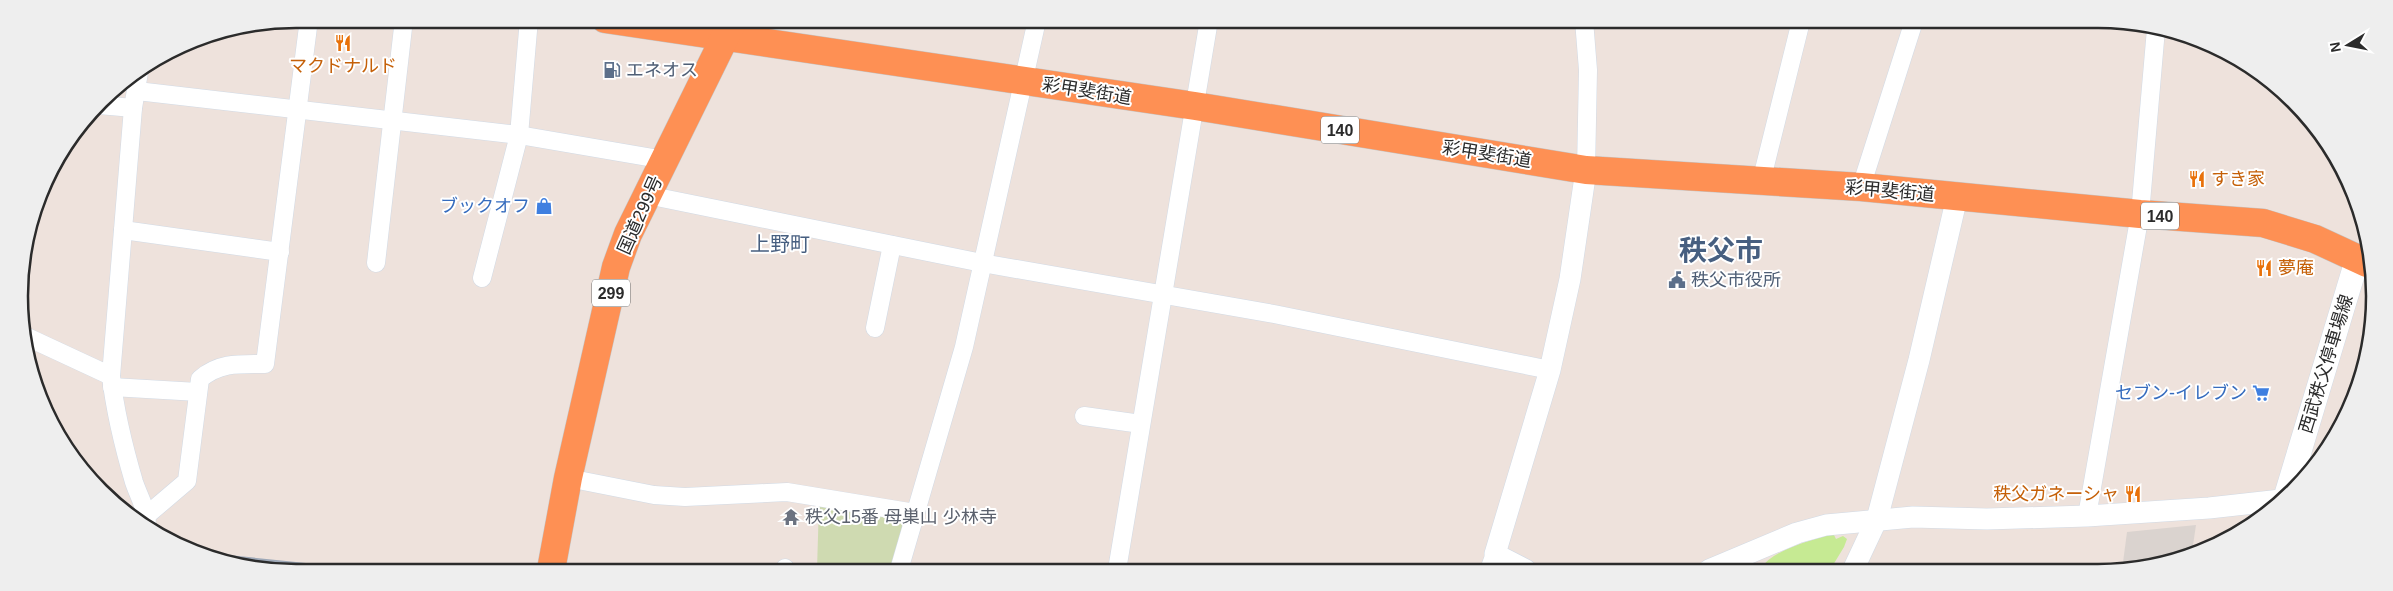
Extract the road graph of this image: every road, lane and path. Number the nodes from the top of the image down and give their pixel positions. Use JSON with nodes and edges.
{"nodes":[{"id":1,"x":308,"y":28,"type":"edge"},
{"id":2,"x":403,"y":28,"type":"edge"},
{"id":3,"x":528,"y":28,"type":"edge"},
{"id":4,"x":730,"y":28,"type":"edge"},
{"id":5,"x":736,"y":28,"type":"edge"},
{"id":6,"x":1035,"y":28,"type":"edge"},
{"id":7,"x":1208,"y":28,"type":"edge"},
{"id":8,"x":1585,"y":28,"type":"edge"},
{"id":9,"x":1799,"y":28,"type":"edge"},
{"id":10,"x":1912,"y":28,"type":"edge"},
{"id":11,"x":2156,"y":34,"type":"edge"},
{"id":12,"x":138,"y":79,"type":"edge"},
{"id":13,"x":1022,"y":80,"type":"junction"},
{"id":14,"x":135,"y":99,"type":"junction"},
{"id":15,"x":109,"y":103,"type":"edge"},
{"id":16,"x":1194,"y":106,"type":"junction"},
{"id":17,"x":296,"y":109,"type":"junction"},
{"id":18,"x":392,"y":122,"type":"junction"},
{"id":19,"x":519,"y":135,"type":"junction"},
{"id":20,"x":665,"y":160,"type":"junction"},
{"id":21,"x":1586,"y":170,"type":"junction"},
{"id":22,"x":1761,"y":182,"type":"junction"},
{"id":23,"x":1860,"y":187,"type":"junction"},
{"id":24,"x":647,"y":195,"type":"junction"},
{"id":25,"x":1957,"y":197,"type":"junction"},
{"id":26,"x":2140,"y":214,"type":"junction"},
{"id":27,"x":123,"y":230,"type":"junction"},
{"id":28,"x":892,"y":245,"type":"junction"},
{"id":29,"x":280,"y":252,"type":"junction"},
{"id":30,"x":2362,"y":262,"type":"edge"},
{"id":31,"x":376,"y":263,"type":"dead end"},
{"id":32,"x":982,"y":263,"type":"junction"},
{"id":33,"x":482,"y":278,"type":"dead end"},
{"id":34,"x":1163,"y":294,"type":"junction"},
{"id":35,"x":875,"y":328,"type":"dead end"},
{"id":36,"x":32,"y":340,"type":"edge"},
{"id":37,"x":1550,"y":370,"type":"junction"},
{"id":38,"x":111,"y":382,"type":"junction"},
{"id":39,"x":198,"y":392,"type":"junction"},
{"id":40,"x":1084,"y":416,"type":"dead end"},
{"id":41,"x":1141,"y":424,"type":"junction"},
{"id":42,"x":568,"y":478,"type":"junction"},
{"id":43,"x":2291,"y":481,"type":"edge"},
{"id":44,"x":2269,"y":501,"type":"edge"},
{"id":45,"x":915,"y":513,"type":"junction"},
{"id":46,"x":2087,"y":516,"type":"junction"},
{"id":47,"x":146,"y":517,"type":"edge"},
{"id":48,"x":148,"y":519,"type":"edge"},
{"id":49,"x":1878,"y":520,"type":"junction"},
{"id":50,"x":1492,"y":562,"type":"edge"},
{"id":51,"x":552,"y":564,"type":"edge"},
{"id":52,"x":902,"y":564,"type":"edge"},
{"id":53,"x":1118,"y":564,"type":"edge"},
{"id":54,"x":1726,"y":564,"type":"edge"},
{"id":55,"x":1856,"y":564,"type":"edge"}],
"edges":[{"from":1,"to":17,"type":"street"},
{"from":2,"to":18,"type":"street"},
{"from":3,"to":19,"type":"street"},
{"from":4,"to":20,"type":"highway","name":"国道299号","number":"299"},
{"from":5,"to":13,"type":"highway","name":"彩甲斐街道","number":"140"},
{"from":6,"to":13,"type":"street"},
{"from":7,"to":16,"type":"street"},
{"from":8,"to":21,"type":"street"},
{"from":9,"to":22,"type":"street"},
{"from":10,"to":23,"type":"street"},
{"from":11,"to":26,"type":"street"},
{"from":12,"to":14,"type":"street"},
{"from":13,"to":16,"type":"highway","name":"彩甲斐街道","number":"140"},
{"from":13,"to":32,"type":"street"},
{"from":14,"to":15,"type":"street"},
{"from":14,"to":17,"type":"street"},
{"from":14,"to":27,"type":"street"},
{"from":16,"to":21,"type":"highway","name":"彩甲斐街道","number":"140"},
{"from":16,"to":34,"type":"street"},
{"from":17,"to":18,"type":"street"},
{"from":17,"to":29,"type":"street"},
{"from":18,"to":19,"type":"street"},
{"from":18,"to":31,"type":"street"},
{"from":19,"to":20,"type":"street"},
{"from":19,"to":33,"type":"street"},
{"from":20,"to":24,"type":"highway","name":"国道299号","number":"299"},
{"from":21,"to":22,"type":"highway","name":"彩甲斐街道","number":"140"},
{"from":21,"to":37,"type":"street"},
{"from":22,"to":23,"type":"highway","name":"彩甲斐街道","number":"140"},
{"from":23,"to":25,"type":"highway","name":"彩甲斐街道","number":"140"},
{"from":24,"to":28,"type":"street"},
{"from":24,"to":42,"type":"highway","name":"国道299号","number":"299"},
{"from":25,"to":26,"type":"highway","name":"彩甲斐街道","number":"140"},
{"from":25,"to":49,"type":"street"},
{"from":26,"to":30,"type":"highway","name":"彩甲斐街道","number":"140"},
{"from":26,"to":46,"type":"street"},
{"from":27,"to":29,"type":"street"},
{"from":27,"to":38,"type":"street"},
{"from":28,"to":32,"type":"street"},
{"from":28,"to":35,"type":"street"},
{"from":29,"to":39,"type":"street"},
{"from":30,"to":43,"type":"main road","name":"西武秩父停車場線"},
{"from":32,"to":34,"type":"street"},
{"from":32,"to":45,"type":"street"},
{"from":34,"to":37,"type":"street"},
{"from":34,"to":41,"type":"street"},
{"from":36,"to":38,"type":"street"},
{"from":37,"to":50,"type":"street"},
{"from":38,"to":39,"type":"street"},
{"from":38,"to":47,"type":"street"},
{"from":39,"to":48,"type":"street"},
{"from":40,"to":41,"type":"street"},
{"from":41,"to":53,"type":"street"},
{"from":42,"to":45,"type":"street"},
{"from":42,"to":51,"type":"highway","name":"国道299号","number":"299"},
{"from":44,"to":46,"type":"street"},
{"from":45,"to":52,"type":"street"},
{"from":46,"to":49,"type":"street"},
{"from":49,"to":54,"type":"street"},
{"from":49,"to":55,"type":"street"}]}
